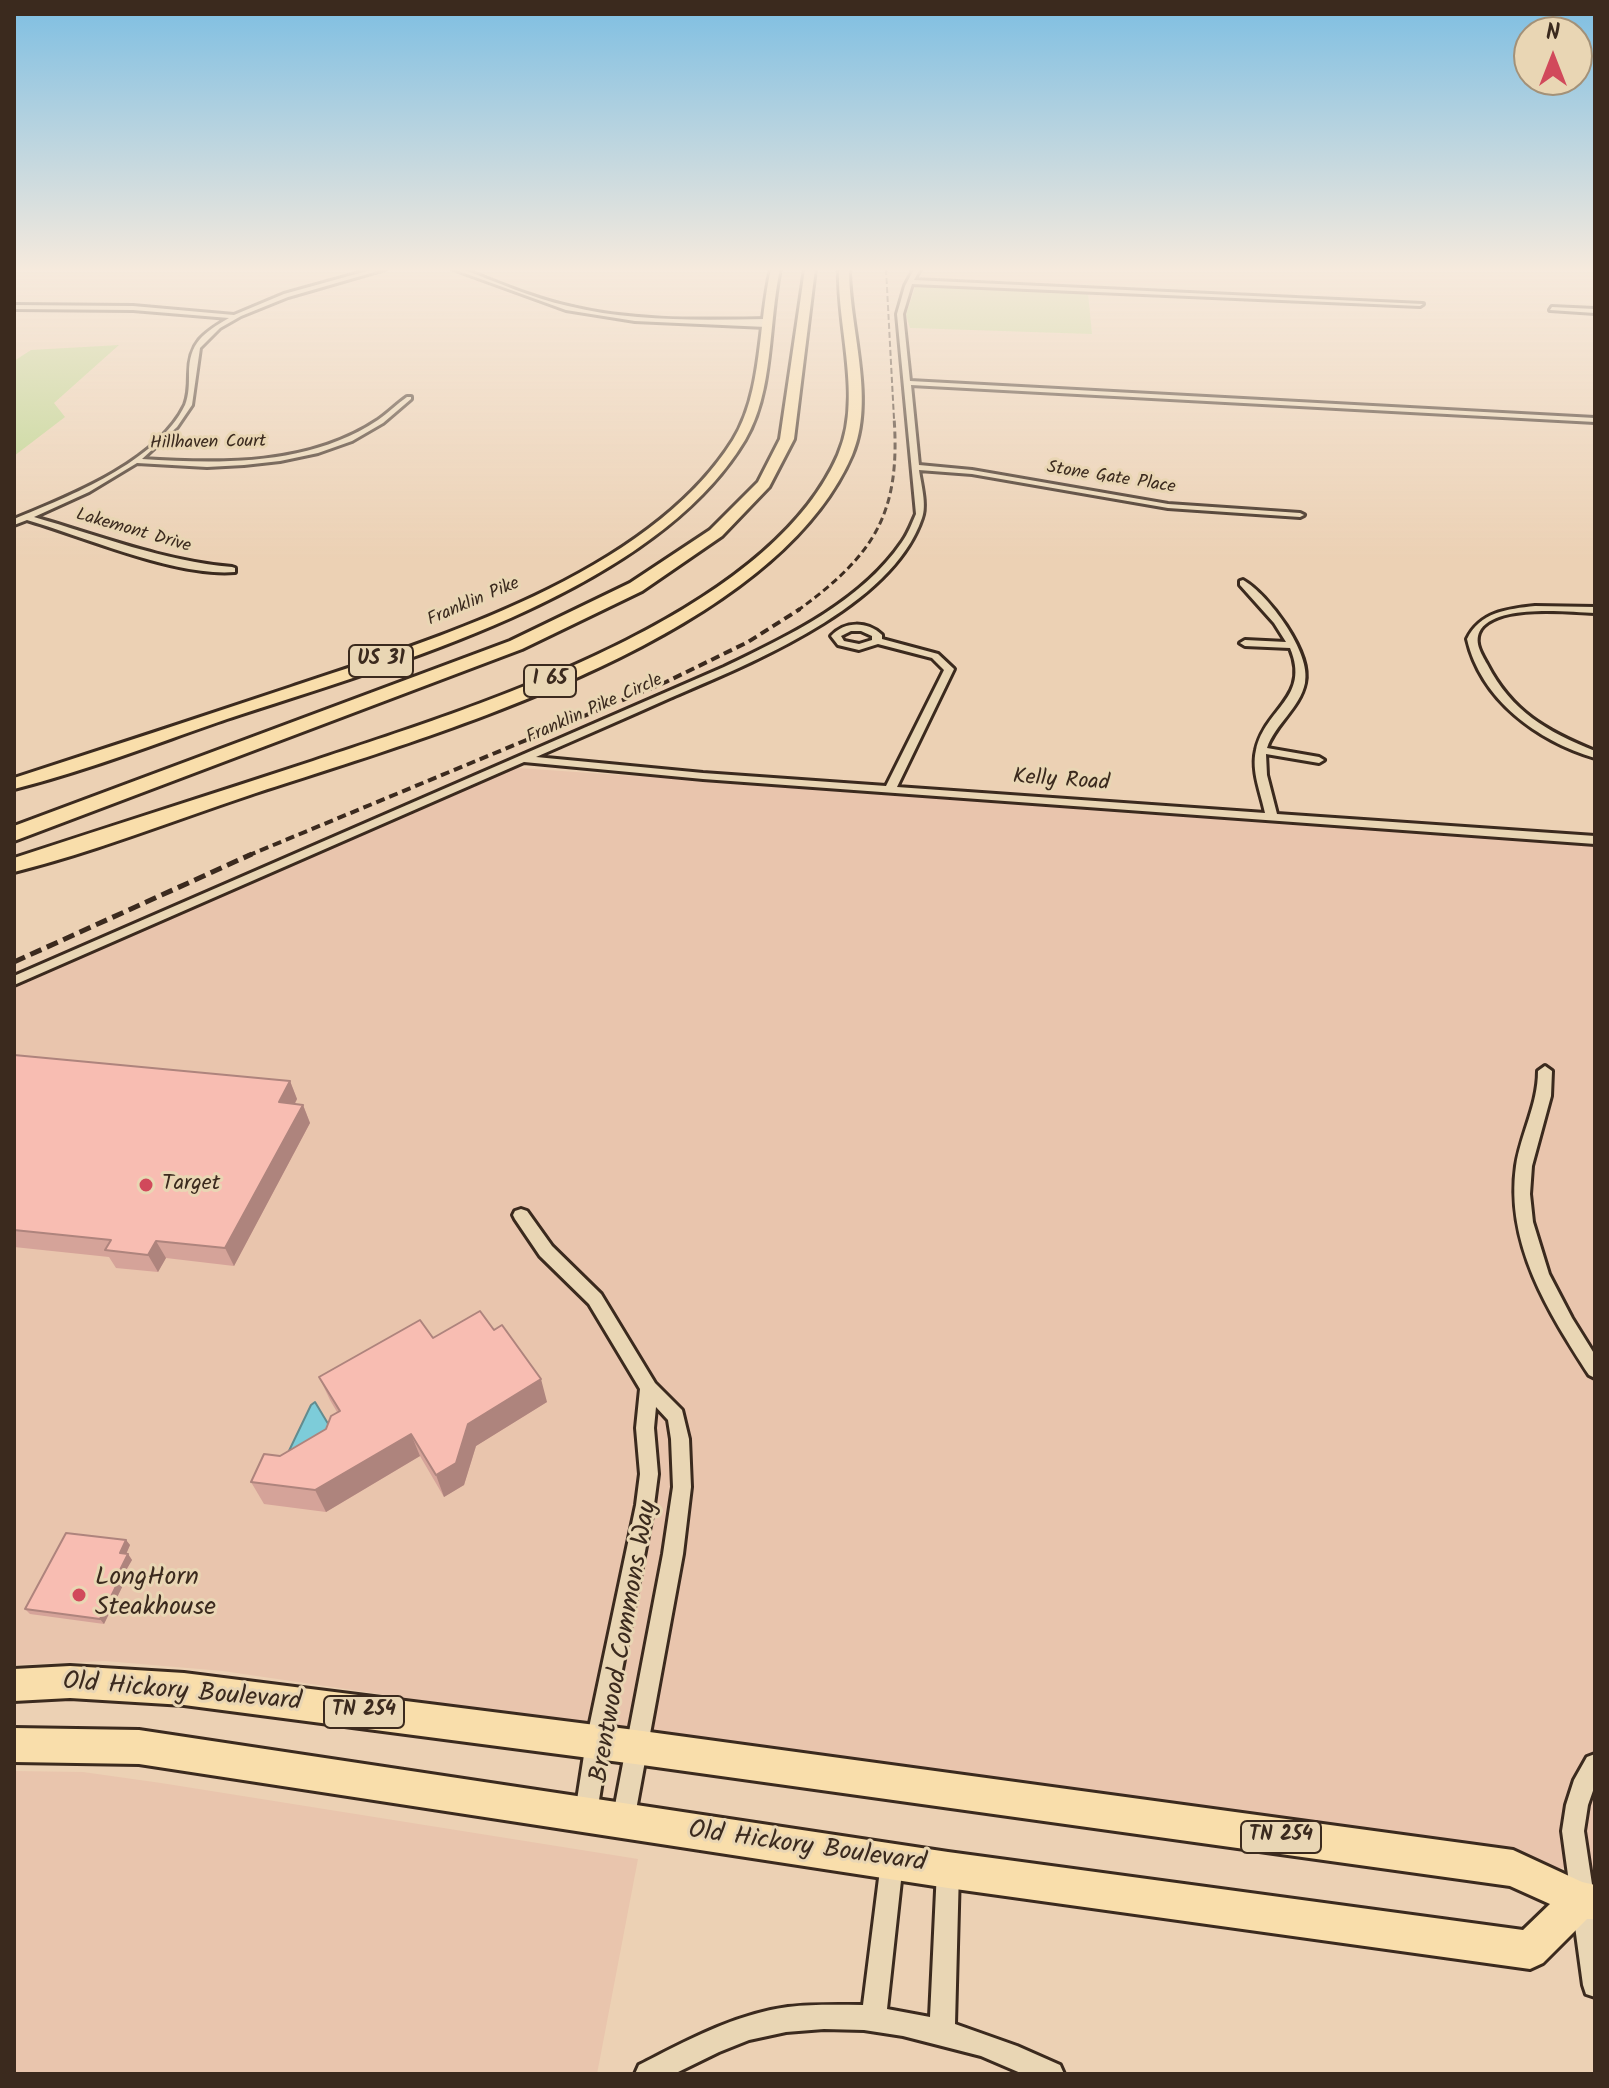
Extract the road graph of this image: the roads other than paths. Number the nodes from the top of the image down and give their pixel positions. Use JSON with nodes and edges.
{"nodes":[{"id":1,"x":193,"y":366,"type":"edge"},
{"id":2,"x":759,"y":366,"type":"edge"},
{"id":3,"x":797,"y":366,"type":"edge"},
{"id":4,"x":850,"y":366,"type":"edge"},
{"id":5,"x":905,"y":366,"type":"edge"},
{"id":6,"x":907,"y":383,"type":"junction"},
{"id":7,"x":409,"y":398,"type":"dead end"},
{"id":8,"x":1595,"y":420,"type":"edge"},
{"id":9,"x":134,"y":461,"type":"junction"},
{"id":10,"x":917,"y":467,"type":"junction"},
{"id":11,"x":1300,"y":515,"type":"dead end"},
{"id":12,"x":27,"y":517,"type":"junction"},
{"id":13,"x":14,"y":522,"type":"edge"},
{"id":14,"x":232,"y":570,"type":"dead end"},
{"id":15,"x":1243,"y":583,"type":"dead end"},
{"id":16,"x":1595,"y":610,"type":"edge"},
{"id":17,"x":877,"y":641,"type":"dead end"},
{"id":18,"x":1245,"y":643,"type":"dead end"},
{"id":19,"x":1292,"y":645,"type":"junction"},
{"id":20,"x":1261,"y":750,"type":"junction"},
{"id":21,"x":1595,"y":755,"type":"edge"},
{"id":22,"x":524,"y":759,"type":"junction"},
{"id":23,"x":1319,"y":760,"type":"dead end"},
{"id":24,"x":14,"y":784,"type":"edge"},
{"id":25,"x":890,"y":790,"type":"junction"},
{"id":26,"x":229,"y":796,"type":"junction"},
{"id":27,"x":1272,"y":816,"type":"junction"},
{"id":28,"x":14,"y":834,"type":"edge"},
{"id":29,"x":1595,"y":840,"type":"edge"},
{"id":30,"x":14,"y":865,"type":"edge"},
{"id":31,"x":14,"y":879,"type":"edge"},
{"id":32,"x":14,"y":981,"type":"edge"},
{"id":33,"x":1545,"y":1071,"type":"dead end"},
{"id":34,"x":521,"y":1215,"type":"dead end"},
{"id":35,"x":1595,"y":1370,"type":"edge"},
{"id":36,"x":649,"y":1388,"type":"junction"},
{"id":37,"x":14,"y":1685,"type":"edge"},
{"id":38,"x":597,"y":1742,"type":"junction"},
{"id":39,"x":14,"y":1745,"type":"edge"},
{"id":40,"x":635,"y":1747,"type":"junction"},
{"id":41,"x":1595,"y":1765,"type":"edge"},
{"id":42,"x":585,"y":1816,"type":"junction"},
{"id":43,"x":623,"y":1821,"type":"junction"},
{"id":44,"x":893,"y":1861,"type":"junction"},
{"id":45,"x":948,"y":1870,"type":"junction"},
{"id":46,"x":1588,"y":1901,"type":"edge"},
{"id":47,"x":1595,"y":1985,"type":"edge"},
{"id":48,"x":873,"y":2020,"type":"junction"},
{"id":49,"x":942,"y":2033,"type":"junction"},
{"id":50,"x":648,"y":2074,"type":"edge"},
{"id":51,"x":1051,"y":2074,"type":"edge"}],
"edges":[{"from":1,"to":9,"type":"street"},
{"from":2,"to":24,"type":"main road","name":"Franklin Pike","number":"US 31"},
{"from":3,"to":28,"type":"highway","number":"I 65"},
{"from":4,"to":26,"type":"highway","number":"I 65"},
{"from":5,"to":6,"type":"street","name":"Franklin Pike Circle"},
{"from":6,"to":8,"type":"street"},
{"from":6,"to":10,"type":"street","name":"Franklin Pike Circle"},
{"from":7,"to":9,"type":"street","name":"Hillhaven Court"},
{"from":9,"to":12,"type":"street"},
{"from":10,"to":11,"type":"street","name":"Stone Gate Place"},
{"from":10,"to":22,"type":"street","name":"Franklin Pike Circle"},
{"from":12,"to":13,"type":"street"},
{"from":12,"to":14,"type":"street","name":"Lakemont Drive"},
{"from":15,"to":19,"type":"street"},
{"from":16,"to":21,"type":"street"},
{"from":17,"to":25,"type":"street"},
{"from":18,"to":19,"type":"street"},
{"from":19,"to":20,"type":"street"},
{"from":20,"to":23,"type":"street"},
{"from":20,"to":27,"type":"street"},
{"from":22,"to":25,"type":"street","name":"Kelly Road"},
{"from":22,"to":32,"type":"street","name":"Franklin Pike Circle"},
{"from":25,"to":27,"type":"street","name":"Kelly Road"},
{"from":26,"to":30,"type":"highway","number":"I 65"},
{"from":26,"to":31,"type":"highway"},
{"from":27,"to":29,"type":"street","name":"Kelly Road"},
{"from":33,"to":35,"type":"street"},
{"from":34,"to":36,"type":"street","name":"Brentwood Commons Way"},
{"from":36,"to":38,"type":"street","name":"Brentwood Commons Way"},
{"from":36,"to":40,"type":"street","name":"Brentwood Commons Way"},
{"from":37,"to":38,"type":"main road","name":"Old Hickory Boulevard","number":"TN 254"},
{"from":38,"to":40,"type":"main road","name":"Old Hickory Boulevard","number":"TN 254"},
{"from":38,"to":42,"type":"street","name":"Brentwood Commons Way"},
{"from":39,"to":42,"type":"main road","name":"Old Hickory Boulevard"},
{"from":40,"to":43,"type":"street","name":"Brentwood Commons Way"},
{"from":40,"to":46,"type":"main road","name":"Old Hickory Boulevard","number":"TN 254"},
{"from":41,"to":46,"type":"street"},
{"from":42,"to":43,"type":"main road","name":"Old Hickory Boulevard"},
{"from":43,"to":44,"type":"main road","name":"Old Hickory Boulevard"},
{"from":44,"to":45,"type":"main road","name":"Old Hickory Boulevard"},
{"from":44,"to":48,"type":"street"},
{"from":45,"to":46,"type":"main road","name":"Old Hickory Boulevard"},
{"from":45,"to":49,"type":"street"},
{"from":46,"to":47,"type":"street"},
{"from":48,"to":49,"type":"street"},
{"from":48,"to":50,"type":"street"},
{"from":49,"to":51,"type":"street"}]}
